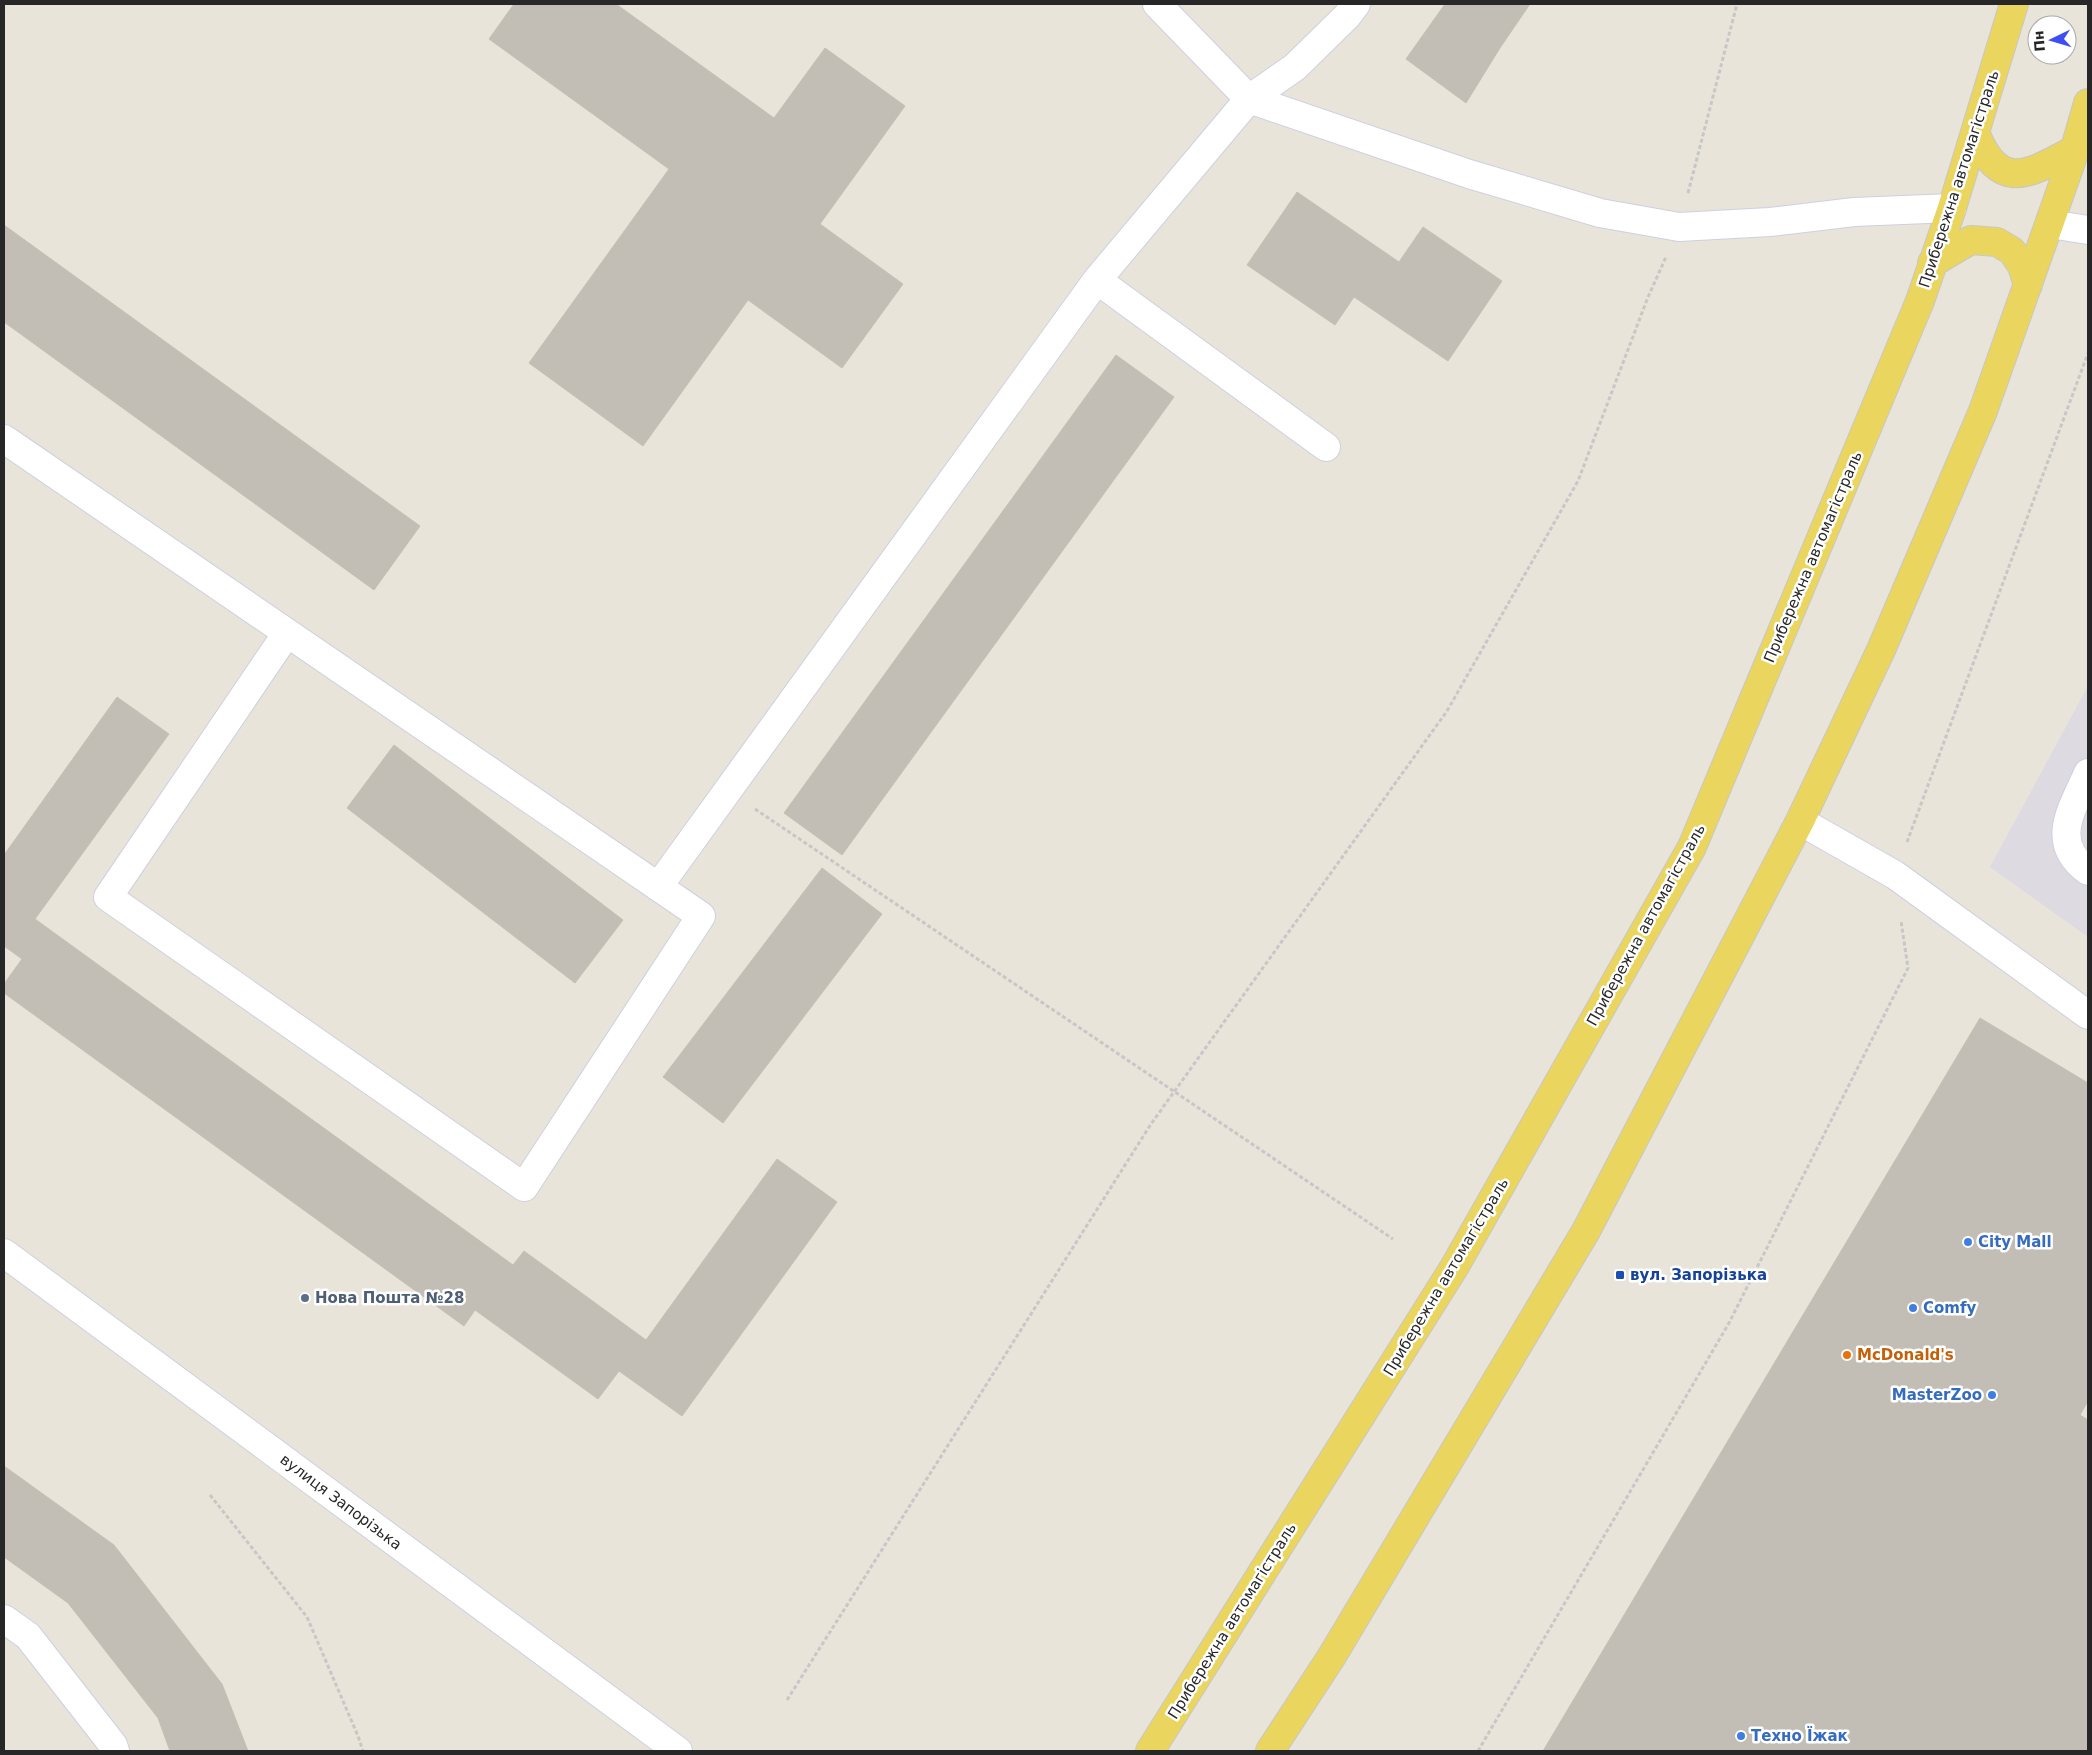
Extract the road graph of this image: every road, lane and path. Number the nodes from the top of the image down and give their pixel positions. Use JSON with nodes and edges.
{"nodes":[{"id":1,"x":1157,"y":4,"type":"edge"},
{"id":2,"x":1356,"y":4,"type":"edge"},
{"id":3,"x":1737,"y":4,"type":"edge"},
{"id":4,"x":2014,"y":4,"type":"edge"},
{"id":5,"x":1249,"y":99,"type":"junction"},
{"id":6,"x":2088,"y":103,"type":"edge"},
{"id":7,"x":1975,"y":132,"type":"junction"},
{"id":8,"x":2074,"y":150,"type":"junction"},
{"id":9,"x":1952,"y":208,"type":"junction"},
{"id":10,"x":2050,"y":224,"type":"junction"},
{"id":11,"x":1679,"y":226,"type":"junction"},
{"id":12,"x":2088,"y":230,"type":"edge"},
{"id":13,"x":1932,"y":263,"type":"junction"},
{"id":14,"x":1097,"y":280,"type":"junction"},
{"id":15,"x":2028,"y":285,"type":"junction"},
{"id":16,"x":2088,"y":353,"type":"edge"},
{"id":17,"x":4,"y":439,"type":"edge"},
{"id":18,"x":1326,"y":447,"type":"dead end"},
{"id":19,"x":287,"y":633,"type":"junction"},
{"id":20,"x":2088,"y":774,"type":"edge"},
{"id":21,"x":728,"y":790,"type":"junction"},
{"id":22,"x":1800,"y":821,"type":"junction"},
{"id":23,"x":2088,"y":871,"type":"edge"},
{"id":24,"x":1894,"y":875,"type":"junction"},
{"id":25,"x":658,"y":887,"type":"junction"},
{"id":26,"x":2088,"y":1015,"type":"edge"},
{"id":27,"x":1175,"y":1092,"type":"junction"},
{"id":28,"x":1393,"y":1239,"type":"dead end"},
{"id":29,"x":4,"y":1252,"type":"edge"},
{"id":30,"x":210,"y":1495,"type":"dead end"},
{"id":31,"x":4,"y":1619,"type":"edge"},
{"id":32,"x":788,"y":1700,"type":"dead end"},
{"id":33,"x":115,"y":1751,"type":"edge"},
{"id":34,"x":363,"y":1751,"type":"edge"},
{"id":35,"x":678,"y":1751,"type":"edge"},
{"id":36,"x":1150,"y":1751,"type":"edge"},
{"id":37,"x":1270,"y":1751,"type":"edge"},
{"id":38,"x":1478,"y":1751,"type":"edge"}],
"edges":[{"from":1,"to":5,"type":"street"},
{"from":2,"to":5,"type":"street"},
{"from":3,"to":11,"type":"path"},
{"from":4,"to":7,"type":"main road","name":"Прибережна автомагістраль"},
{"from":5,"to":11,"type":"street"},
{"from":5,"to":14,"type":"street"},
{"from":6,"to":8,"type":"main road"},
{"from":7,"to":8,"type":"main road"},
{"from":7,"to":9,"type":"main road","name":"Прибережна автомагістраль"},
{"from":8,"to":10,"type":"main road"},
{"from":9,"to":11,"type":"street"},
{"from":9,"to":13,"type":"main road","name":"Прибережна автомагістраль"},
{"from":10,"to":12,"type":"street"},
{"from":10,"to":15,"type":"main road"},
{"from":11,"to":27,"type":"path"},
{"from":13,"to":15,"type":"main road"},
{"from":13,"to":36,"type":"main road","name":"Прибережна автомагістраль"},
{"from":14,"to":18,"type":"street"},
{"from":14,"to":21,"type":"street"},
{"from":15,"to":22,"type":"main road"},
{"from":16,"to":24,"type":"path"},
{"from":17,"to":19,"type":"street"},
{"from":19,"to":25,"type":"street"},
{"from":19,"to":25,"type":"street"},
{"from":20,"to":23,"type":"street"},
{"from":21,"to":25,"type":"street"},
{"from":21,"to":27,"type":"path"},
{"from":22,"to":24,"type":"street"},
{"from":22,"to":37,"type":"main road"},
{"from":24,"to":26,"type":"street"},
{"from":24,"to":38,"type":"path"},
{"from":27,"to":28,"type":"path"},
{"from":27,"to":32,"type":"path"},
{"from":29,"to":35,"type":"street","name":"вулиця Запорізька"},
{"from":30,"to":34,"type":"path"},
{"from":31,"to":33,"type":"street"}]}
